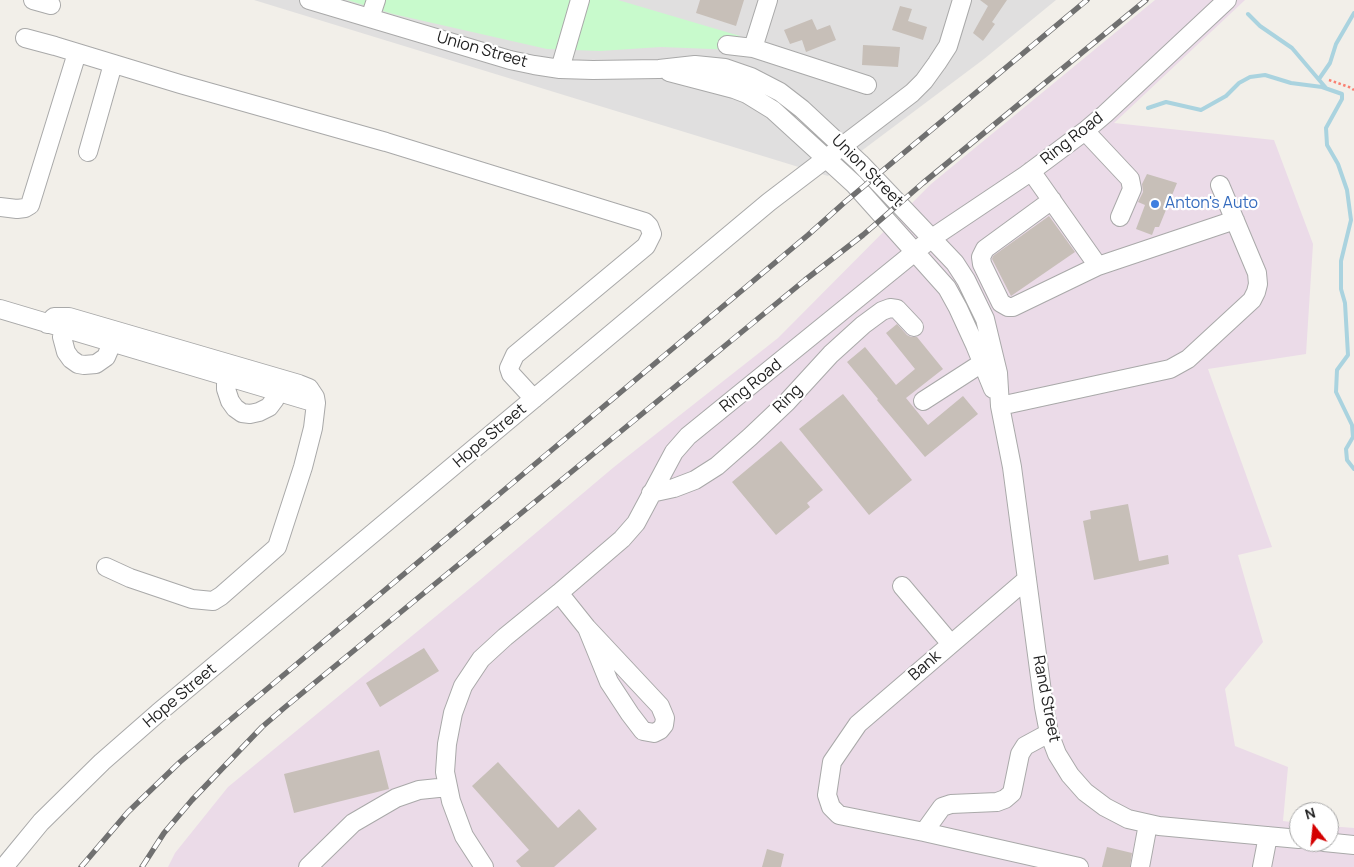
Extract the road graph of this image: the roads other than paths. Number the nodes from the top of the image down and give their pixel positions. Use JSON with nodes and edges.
{"nodes":[{"id":1,"x":33,"y":0,"type":"edge"},
{"id":2,"x":309,"y":0,"type":"edge"},
{"id":3,"x":376,"y":0,"type":"edge"},
{"id":4,"x":580,"y":0,"type":"edge"},
{"id":5,"x":768,"y":0,"type":"edge"},
{"id":6,"x":962,"y":0,"type":"edge"},
{"id":7,"x":1227,"y":0,"type":"edge"},
{"id":8,"x":51,"y":5,"type":"dead end"},
{"id":9,"x":370,"y":18,"type":"junction"},
{"id":10,"x":25,"y":38,"type":"dead end"},
{"id":11,"x":727,"y":45,"type":"dead end"},
{"id":12,"x":753,"y":48,"type":"junction"},
{"id":13,"x":77,"y":53,"type":"junction"},
{"id":14,"x":113,"y":64,"type":"junction"},
{"id":15,"x":560,"y":69,"type":"junction"},
{"id":16,"x":660,"y":69,"type":"junction"},
{"id":17,"x":867,"y":85,"type":"dead end"},
{"id":18,"x":1084,"y":131,"type":"junction"},
{"id":19,"x":843,"y":146,"type":"junction"},
{"id":20,"x":88,"y":152,"type":"dead end"},
{"id":21,"x":826,"y":158,"type":"junction"},
{"id":22,"x":1031,"y":171,"type":"junction"},
{"id":23,"x":1220,"y":185,"type":"dead end"},
{"id":24,"x":1052,"y":200,"type":"junction"},
{"id":25,"x":0,"y":207,"type":"edge"},
{"id":26,"x":1120,"y":217,"type":"dead end"},
{"id":27,"x":1235,"y":220,"type":"junction"},
{"id":28,"x":932,"y":238,"type":"junction"},
{"id":29,"x":916,"y":252,"type":"junction"},
{"id":30,"x":1098,"y":266,"type":"junction"},
{"id":31,"x":0,"y":309,"type":"edge"},
{"id":32,"x":47,"y":324,"type":"junction"},
{"id":33,"x":914,"y":327,"type":"dead end"},
{"id":34,"x":64,"y":329,"type":"junction"},
{"id":35,"x":110,"y":336,"type":"junction"},
{"id":36,"x":201,"y":362,"type":"junction"},
{"id":37,"x":982,"y":363,"type":"junction"},
{"id":38,"x":226,"y":377,"type":"junction"},
{"id":39,"x":274,"y":384,"type":"junction"},
{"id":40,"x":534,"y":400,"type":"junction"},
{"id":41,"x":924,"y":401,"type":"dead end"},
{"id":42,"x":1000,"y":406,"type":"junction"},
{"id":43,"x":651,"y":493,"type":"junction"},
{"id":44,"x":106,"y":567,"type":"dead end"},
{"id":45,"x":1027,"y":579,"type":"junction"},
{"id":46,"x":902,"y":586,"type":"dead end"},
{"id":47,"x":559,"y":594,"type":"junction"},
{"id":48,"x":587,"y":628,"type":"junction"},
{"id":49,"x":951,"y":644,"type":"junction"},
{"id":50,"x":1049,"y":733,"type":"junction"},
{"id":51,"x":448,"y":787,"type":"junction"},
{"id":52,"x":1148,"y":824,"type":"junction"},
{"id":53,"x":924,"y":832,"type":"junction"},
{"id":54,"x":1268,"y":836,"type":"junction"},
{"id":55,"x":1289,"y":838,"type":"edge"},
{"id":56,"x":1339,"y":844,"type":"edge"},
{"id":57,"x":1354,"y":845,"type":"edge"},
{"id":58,"x":4,"y":867,"type":"edge"},
{"id":59,"x":308,"y":867,"type":"edge"},
{"id":60,"x":484,"y":867,"type":"edge"},
{"id":61,"x":1079,"y":867,"type":"edge"},
{"id":62,"x":1140,"y":867,"type":"edge"},
{"id":63,"x":1262,"y":867,"type":"edge"}],
"edges":[{"from":1,"to":8,"type":"street"},
{"from":2,"to":9,"type":"street","name":"Union Street"},
{"from":3,"to":9,"type":"street"},
{"from":4,"to":15,"type":"street"},
{"from":5,"to":12,"type":"street"},
{"from":6,"to":19,"type":"street","name":"Hope Street"},
{"from":7,"to":18,"type":"street","name":"Ring Road"},
{"from":9,"to":15,"type":"street","name":"Union Street"},
{"from":10,"to":13,"type":"street"},
{"from":11,"to":12,"type":"street"},
{"from":12,"to":17,"type":"street"},
{"from":13,"to":14,"type":"street"},
{"from":13,"to":25,"type":"street"},
{"from":14,"to":20,"type":"street"},
{"from":14,"to":40,"type":"street"},
{"from":15,"to":16,"type":"street","name":"Union Street"},
{"from":16,"to":19,"type":"street","name":"Union Street"},
{"from":16,"to":21,"type":"street","name":"Union Street"},
{"from":18,"to":22,"type":"street","name":"Ring Road"},
{"from":18,"to":26,"type":"street"},
{"from":19,"to":21,"type":"street","name":"Hope Street"},
{"from":19,"to":28,"type":"street","name":"Union Street"},
{"from":21,"to":29,"type":"street","name":"Union Street"},
{"from":21,"to":40,"type":"street","name":"Hope Street"},
{"from":22,"to":24,"type":"street"},
{"from":22,"to":28,"type":"street","name":"Ring Road"},
{"from":23,"to":27,"type":"street"},
{"from":24,"to":30,"type":"street"},
{"from":24,"to":30,"type":"street"},
{"from":27,"to":30,"type":"street"},
{"from":27,"to":42,"type":"street"},
{"from":28,"to":29,"type":"street","name":"Ring Road"},
{"from":28,"to":42,"type":"street","name":"Rand Street"},
{"from":29,"to":37,"type":"street","name":"Rand Street"},
{"from":29,"to":43,"type":"street","name":"Ring Road"},
{"from":31,"to":32,"type":"street"},
{"from":32,"to":34,"type":"street"},
{"from":32,"to":35,"type":"street"},
{"from":33,"to":43,"type":"street","name":"Ring"},
{"from":34,"to":35,"type":"street"},
{"from":34,"to":35,"type":"street"},
{"from":35,"to":36,"type":"street"},
{"from":36,"to":38,"type":"street"},
{"from":36,"to":39,"type":"street"},
{"from":37,"to":41,"type":"street"},
{"from":37,"to":42,"type":"street","name":"Rand Street"},
{"from":38,"to":39,"type":"street"},
{"from":38,"to":39,"type":"street"},
{"from":39,"to":44,"type":"street"},
{"from":40,"to":58,"type":"street","name":"Hope Street"},
{"from":42,"to":45,"type":"street","name":"Rand Street"},
{"from":43,"to":47,"type":"street","name":"Ring Road"},
{"from":45,"to":49,"type":"street","name":"Bank"},
{"from":45,"to":50,"type":"street","name":"Rand Street"},
{"from":46,"to":49,"type":"street"},
{"from":47,"to":48,"type":"street"},
{"from":47,"to":51,"type":"street","name":"Ring Road"},
{"from":48,"to":48,"type":"street"},
{"from":49,"to":53,"type":"street","name":"Bank"},
{"from":50,"to":52,"type":"street","name":"Rand Street"},
{"from":50,"to":53,"type":"street"},
{"from":51,"to":59,"type":"street"},
{"from":51,"to":60,"type":"street","name":"Ring Road"},
{"from":52,"to":54,"type":"street","name":"Rand Street"},
{"from":52,"to":62,"type":"street"},
{"from":53,"to":61,"type":"street"},
{"from":54,"to":55,"type":"street","name":"Rand Street"},
{"from":54,"to":63,"type":"street"},
{"from":56,"to":57,"type":"street"}]}
